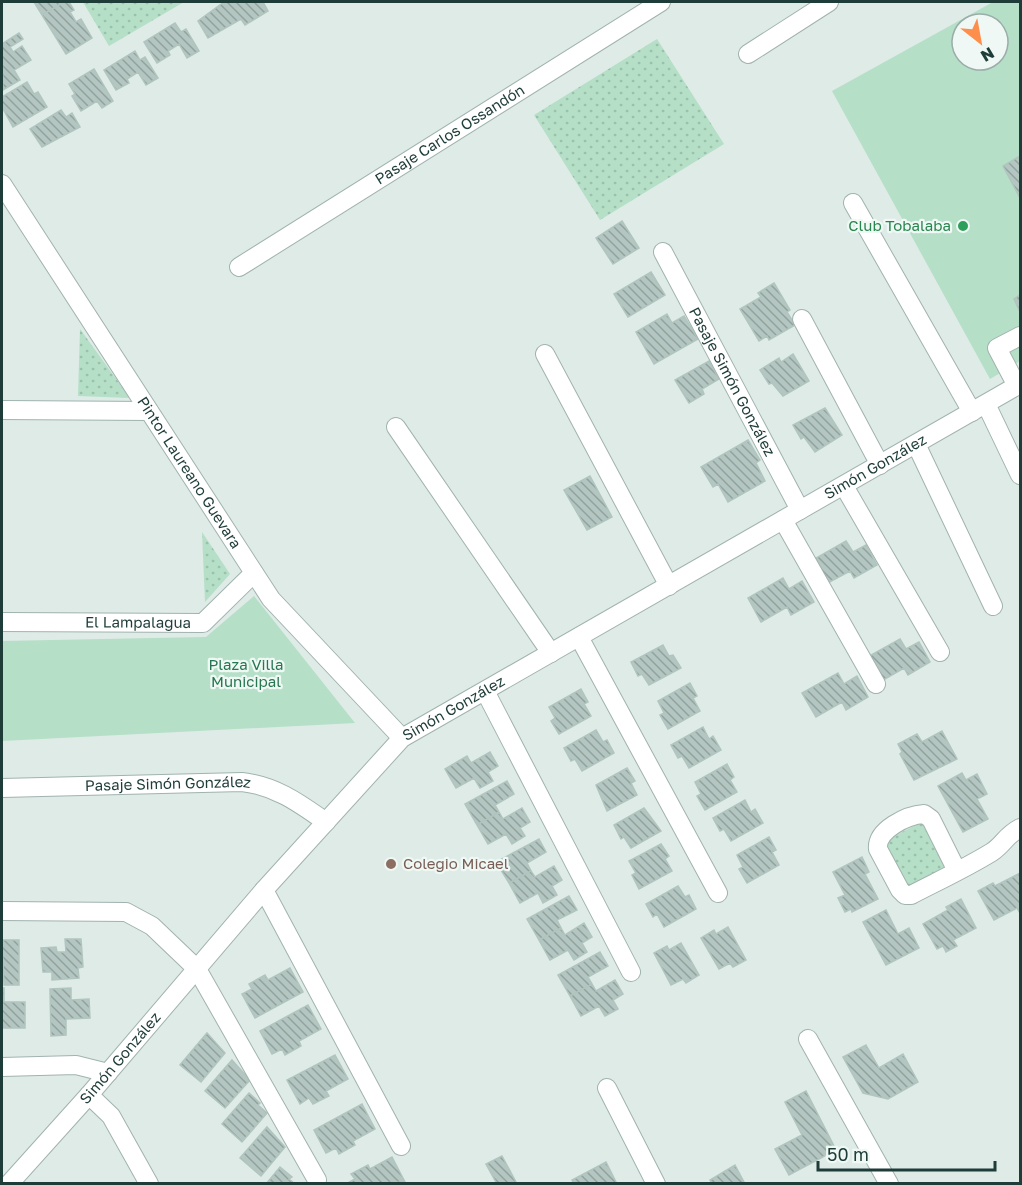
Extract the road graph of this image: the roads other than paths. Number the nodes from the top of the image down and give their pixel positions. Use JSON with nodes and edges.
{"nodes":[{"id":1,"x":661,"y":2,"type":"edge"},
{"id":2,"x":830,"y":2,"type":"edge"},
{"id":3,"x":748,"y":54,"type":"dead end"},
{"id":4,"x":4,"y":192,"type":"edge"},
{"id":5,"x":853,"y":204,"type":"dead end"},
{"id":6,"x":663,"y":252,"type":"dead end"},
{"id":7,"x":239,"y":267,"type":"dead end"},
{"id":8,"x":802,"y":319,"type":"dead end"},
{"id":9,"x":1020,"y":336,"type":"edge"},
{"id":10,"x":545,"y":354,"type":"dead end"},
{"id":11,"x":1019,"y":385,"type":"edge"},
{"id":12,"x":979,"y":408,"type":"junction"},
{"id":13,"x":2,"y":410,"type":"edge"},
{"id":14,"x":149,"y":411,"type":"junction"},
{"id":15,"x":396,"y":427,"type":"dead end"},
{"id":16,"x":916,"y":444,"type":"junction"},
{"id":17,"x":880,"y":465,"type":"junction"},
{"id":18,"x":1020,"y":475,"type":"edge"},
{"id":19,"x":844,"y":486,"type":"junction"},
{"id":20,"x":800,"y":510,"type":"junction"},
{"id":21,"x":783,"y":520,"type":"junction"},
{"id":22,"x":254,"y":573,"type":"junction"},
{"id":23,"x":669,"y":586,"type":"junction"},
{"id":24,"x":993,"y":606,"type":"dead end"},
{"id":25,"x":2,"y":622,"type":"edge"},
{"id":26,"x":579,"y":637,"type":"junction"},
{"id":27,"x":940,"y":652,"type":"dead end"},
{"id":28,"x":551,"y":653,"type":"junction"},
{"id":29,"x":876,"y":684,"type":"dead end"},
{"id":30,"x":485,"y":690,"type":"junction"},
{"id":31,"x":402,"y":738,"type":"junction"},
{"id":32,"x":2,"y":788,"type":"edge"},
{"id":33,"x":326,"y":822,"type":"junction"},
{"id":34,"x":1020,"y":828,"type":"edge"},
{"id":35,"x":957,"y":872,"type":"junction"},
{"id":36,"x":264,"y":890,"type":"junction"},
{"id":37,"x":718,"y":893,"type":"dead end"},
{"id":38,"x":2,"y":911,"type":"edge"},
{"id":39,"x":197,"y":969,"type":"junction"},
{"id":40,"x":631,"y":972,"type":"dead end"},
{"id":41,"x":808,"y":1039,"type":"dead end"},
{"id":42,"x":2,"y":1067,"type":"edge"},
{"id":43,"x":108,"y":1072,"type":"junction"},
{"id":44,"x":608,"y":1088,"type":"dead end"},
{"id":45,"x":89,"y":1095,"type":"junction"},
{"id":46,"x":401,"y":1146,"type":"dead end"},
{"id":47,"x":317,"y":1180,"type":"dead end"},
{"id":48,"x":9,"y":1184,"type":"edge"},
{"id":49,"x":149,"y":1184,"type":"edge"},
{"id":50,"x":656,"y":1184,"type":"edge"},
{"id":51,"x":889,"y":1184,"type":"edge"}],
"edges":[{"from":1,"to":7,"type":"street","name":"Pasaje Carlos Ossandón"},
{"from":2,"to":3,"type":"street"},
{"from":4,"to":14,"type":"street","name":"Pintor Laureano Guevara"},
{"from":5,"to":12,"type":"street"},
{"from":6,"to":20,"type":"street","name":"Pasaje Simón González"},
{"from":8,"to":17,"type":"street"},
{"from":9,"to":11,"type":"street"},
{"from":10,"to":23,"type":"street"},
{"from":11,"to":12,"type":"street","name":"Simón González"},
{"from":12,"to":16,"type":"street","name":"Simón González"},
{"from":12,"to":18,"type":"street"},
{"from":13,"to":14,"type":"street"},
{"from":14,"to":22,"type":"street","name":"Pintor Laureano Guevara"},
{"from":15,"to":28,"type":"street"},
{"from":16,"to":17,"type":"street","name":"Simón González"},
{"from":16,"to":24,"type":"street"},
{"from":17,"to":19,"type":"street","name":"Simón González"},
{"from":19,"to":20,"type":"street","name":"Simón González"},
{"from":19,"to":27,"type":"street"},
{"from":20,"to":21,"type":"street","name":"Simón González"},
{"from":21,"to":23,"type":"street","name":"Simón González"},
{"from":21,"to":29,"type":"street"},
{"from":22,"to":25,"type":"street","name":"El Lampalagua"},
{"from":22,"to":31,"type":"street","name":"Pintor Laureano Guevara"},
{"from":23,"to":26,"type":"street","name":"Simón González"},
{"from":26,"to":28,"type":"street","name":"Simón González"},
{"from":26,"to":37,"type":"street"},
{"from":28,"to":30,"type":"street","name":"Simón González"},
{"from":30,"to":31,"type":"street","name":"Simón González"},
{"from":30,"to":40,"type":"street"},
{"from":31,"to":33,"type":"street","name":"Simón González"},
{"from":32,"to":33,"type":"street","name":"Pasaje Simón González"},
{"from":33,"to":36,"type":"street","name":"Simón González"},
{"from":34,"to":35,"type":"street"},
{"from":35,"to":35,"type":"street"},
{"from":36,"to":39,"type":"street","name":"Simón González"},
{"from":36,"to":46,"type":"street"},
{"from":38,"to":39,"type":"street"},
{"from":39,"to":43,"type":"street","name":"Simón González"},
{"from":39,"to":47,"type":"street"},
{"from":41,"to":51,"type":"street"},
{"from":42,"to":43,"type":"street"},
{"from":43,"to":45,"type":"street","name":"Simón González"},
{"from":44,"to":50,"type":"street"},
{"from":45,"to":48,"type":"street","name":"Simón González"},
{"from":45,"to":49,"type":"street"}]}
